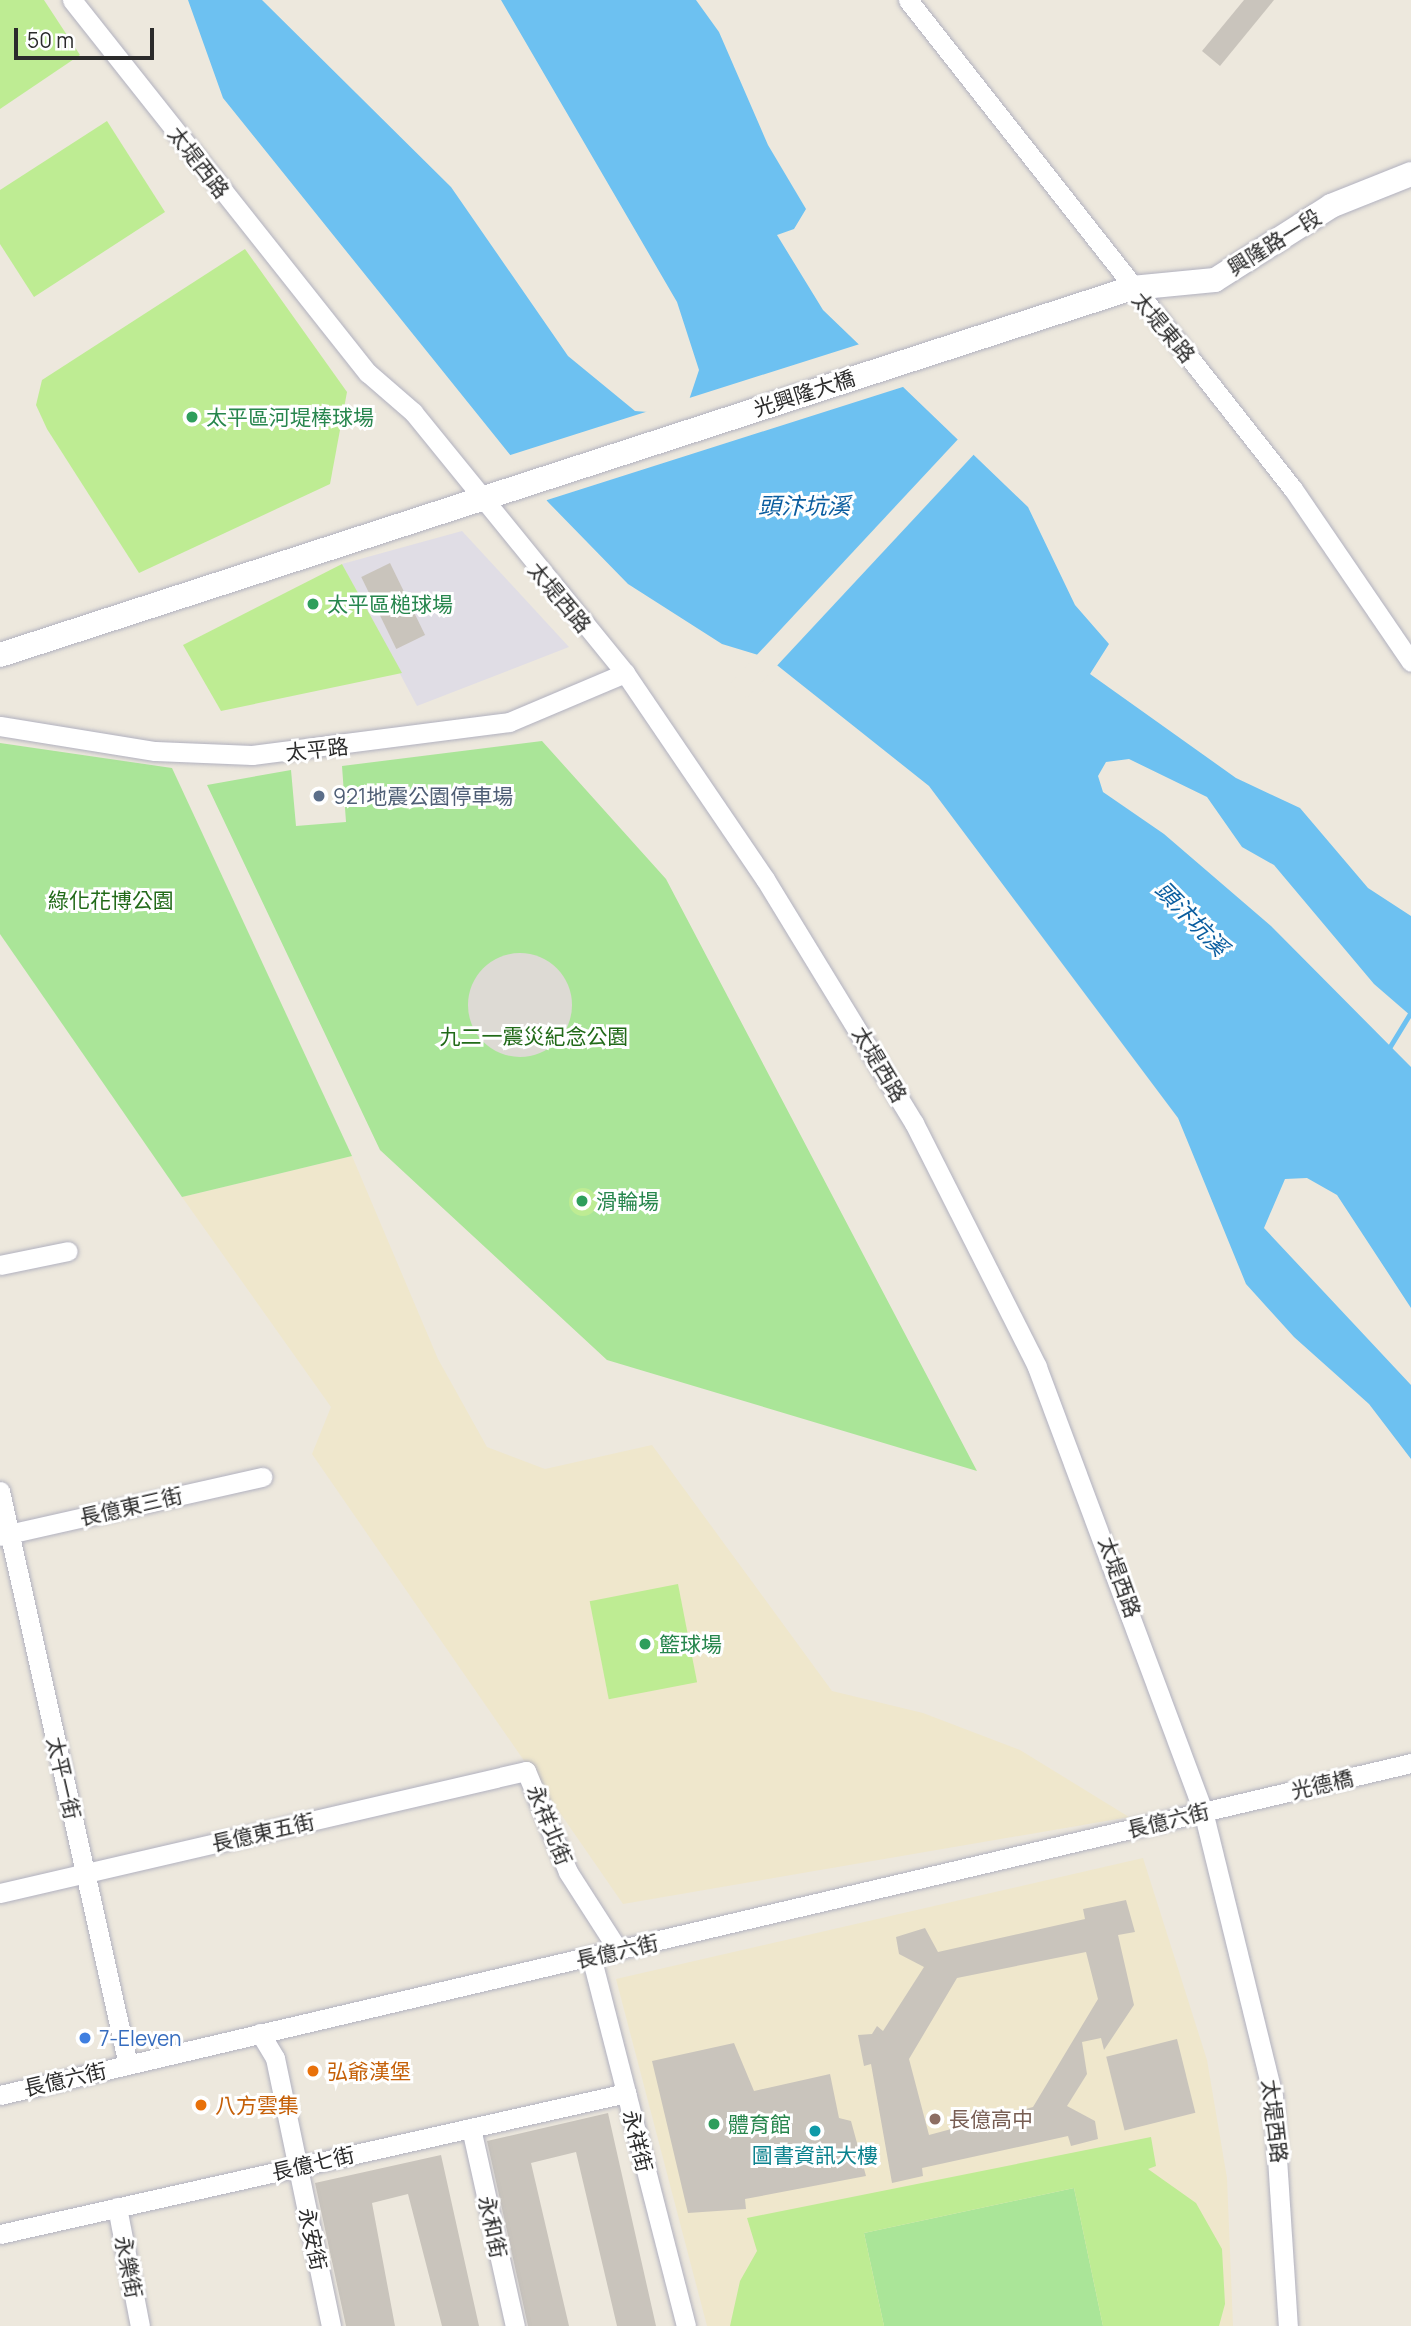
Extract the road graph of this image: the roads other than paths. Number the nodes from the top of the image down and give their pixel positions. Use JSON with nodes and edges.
{"nodes":[{"id":1,"x":72,"y":0,"type":"edge"},
{"id":2,"x":908,"y":0,"type":"edge"},
{"id":3,"x":1411,"y":174,"type":"edge"},
{"id":4,"x":1132,"y":289,"type":"junction"},
{"id":5,"x":477,"y":497,"type":"junction"},
{"id":6,"x":0,"y":655,"type":"edge"},
{"id":7,"x":1411,"y":662,"type":"edge"},
{"id":8,"x":625,"y":673,"type":"junction"},
{"id":9,"x":0,"y":726,"type":"edge"},
{"id":10,"x":68,"y":1251,"type":"dead end"},
{"id":11,"x":0,"y":1265,"type":"edge"},
{"id":12,"x":262,"y":1476,"type":"dead end"},
{"id":13,"x":0,"y":1491,"type":"edge"},
{"id":14,"x":5,"y":1534,"type":"edge"},
{"id":15,"x":1411,"y":1763,"type":"edge"},
{"id":16,"x":526,"y":1771,"type":"joint"},
{"id":17,"x":1233,"y":1805,"type":"joint"},
{"id":18,"x":1203,"y":1811,"type":"junction"},
{"id":19,"x":86,"y":1873,"type":"junction"},
{"id":20,"x":0,"y":1893,"type":"edge"},
{"id":21,"x":618,"y":1950,"type":"junction"},
{"id":22,"x":591,"y":1956,"type":"junction"},
{"id":23,"x":260,"y":2033,"type":"junction"},
{"id":24,"x":128,"y":2064,"type":"junction"},
{"id":25,"x":626,"y":2093,"type":"junction"},
{"id":26,"x":0,"y":2095,"type":"edge"},
{"id":27,"x":471,"y":2128,"type":"junction"},
{"id":28,"x":298,"y":2166,"type":"junction"},
{"id":29,"x":117,"y":2207,"type":"junction"},
{"id":30,"x":0,"y":2234,"type":"edge"},
{"id":31,"x":140,"y":2326,"type":"edge"},
{"id":32,"x":331,"y":2326,"type":"edge"},
{"id":33,"x":515,"y":2326,"type":"edge"},
{"id":34,"x":686,"y":2326,"type":"edge"},
{"id":35,"x":1289,"y":2326,"type":"edge"}],
"edges":[{"from":1,"to":5,"type":"street","name":"太堤西路"},
{"from":2,"to":4,"type":"street","name":"太堤東路"},
{"from":3,"to":4,"type":"street","name":"興隆路一段"},
{"from":4,"to":5,"type":"street","name":"光興隆大橋"},
{"from":4,"to":7,"type":"street","name":"太堤東路"},
{"from":5,"to":6,"type":"street"},
{"from":5,"to":8,"type":"street","name":"太堤西路"},
{"from":8,"to":9,"type":"street","name":"太平路"},
{"from":8,"to":18,"type":"street","name":"太堤西路"},
{"from":10,"to":11,"type":"street"},
{"from":12,"to":14,"type":"street","name":"長億東三街"},
{"from":13,"to":14,"type":"street","name":"太平一街"},
{"from":14,"to":19,"type":"street","name":"太平一街"},
{"from":15,"to":17,"type":"street","name":"光德橋"},
{"from":16,"to":19,"type":"street","name":"長億東五街"},
{"from":16,"to":21,"type":"street","name":"永祥北街"},
{"from":17,"to":18,"type":"street","name":"長億六街"},
{"from":18,"to":21,"type":"street","name":"長億六街"},
{"from":18,"to":35,"type":"street","name":"太堤西路"},
{"from":19,"to":20,"type":"street","name":"長億東五街"},
{"from":19,"to":24,"type":"street","name":"太平一街"},
{"from":21,"to":22,"type":"street","name":"長億六街"},
{"from":22,"to":23,"type":"street","name":"長億六街"},
{"from":22,"to":25,"type":"street","name":"永祥街"},
{"from":23,"to":24,"type":"street","name":"長億六街"},
{"from":23,"to":28,"type":"street","name":"永安街"},
{"from":24,"to":26,"type":"street","name":"長億六街"},
{"from":25,"to":27,"type":"street","name":"長億七街"},
{"from":25,"to":34,"type":"street","name":"永祥街"},
{"from":27,"to":28,"type":"street","name":"長億七街"},
{"from":27,"to":33,"type":"street","name":"永和街"},
{"from":28,"to":29,"type":"street","name":"長億七街"},
{"from":28,"to":32,"type":"street","name":"永安街"},
{"from":29,"to":30,"type":"street","name":"長億七街"},
{"from":29,"to":31,"type":"street","name":"永樂街"}]}
